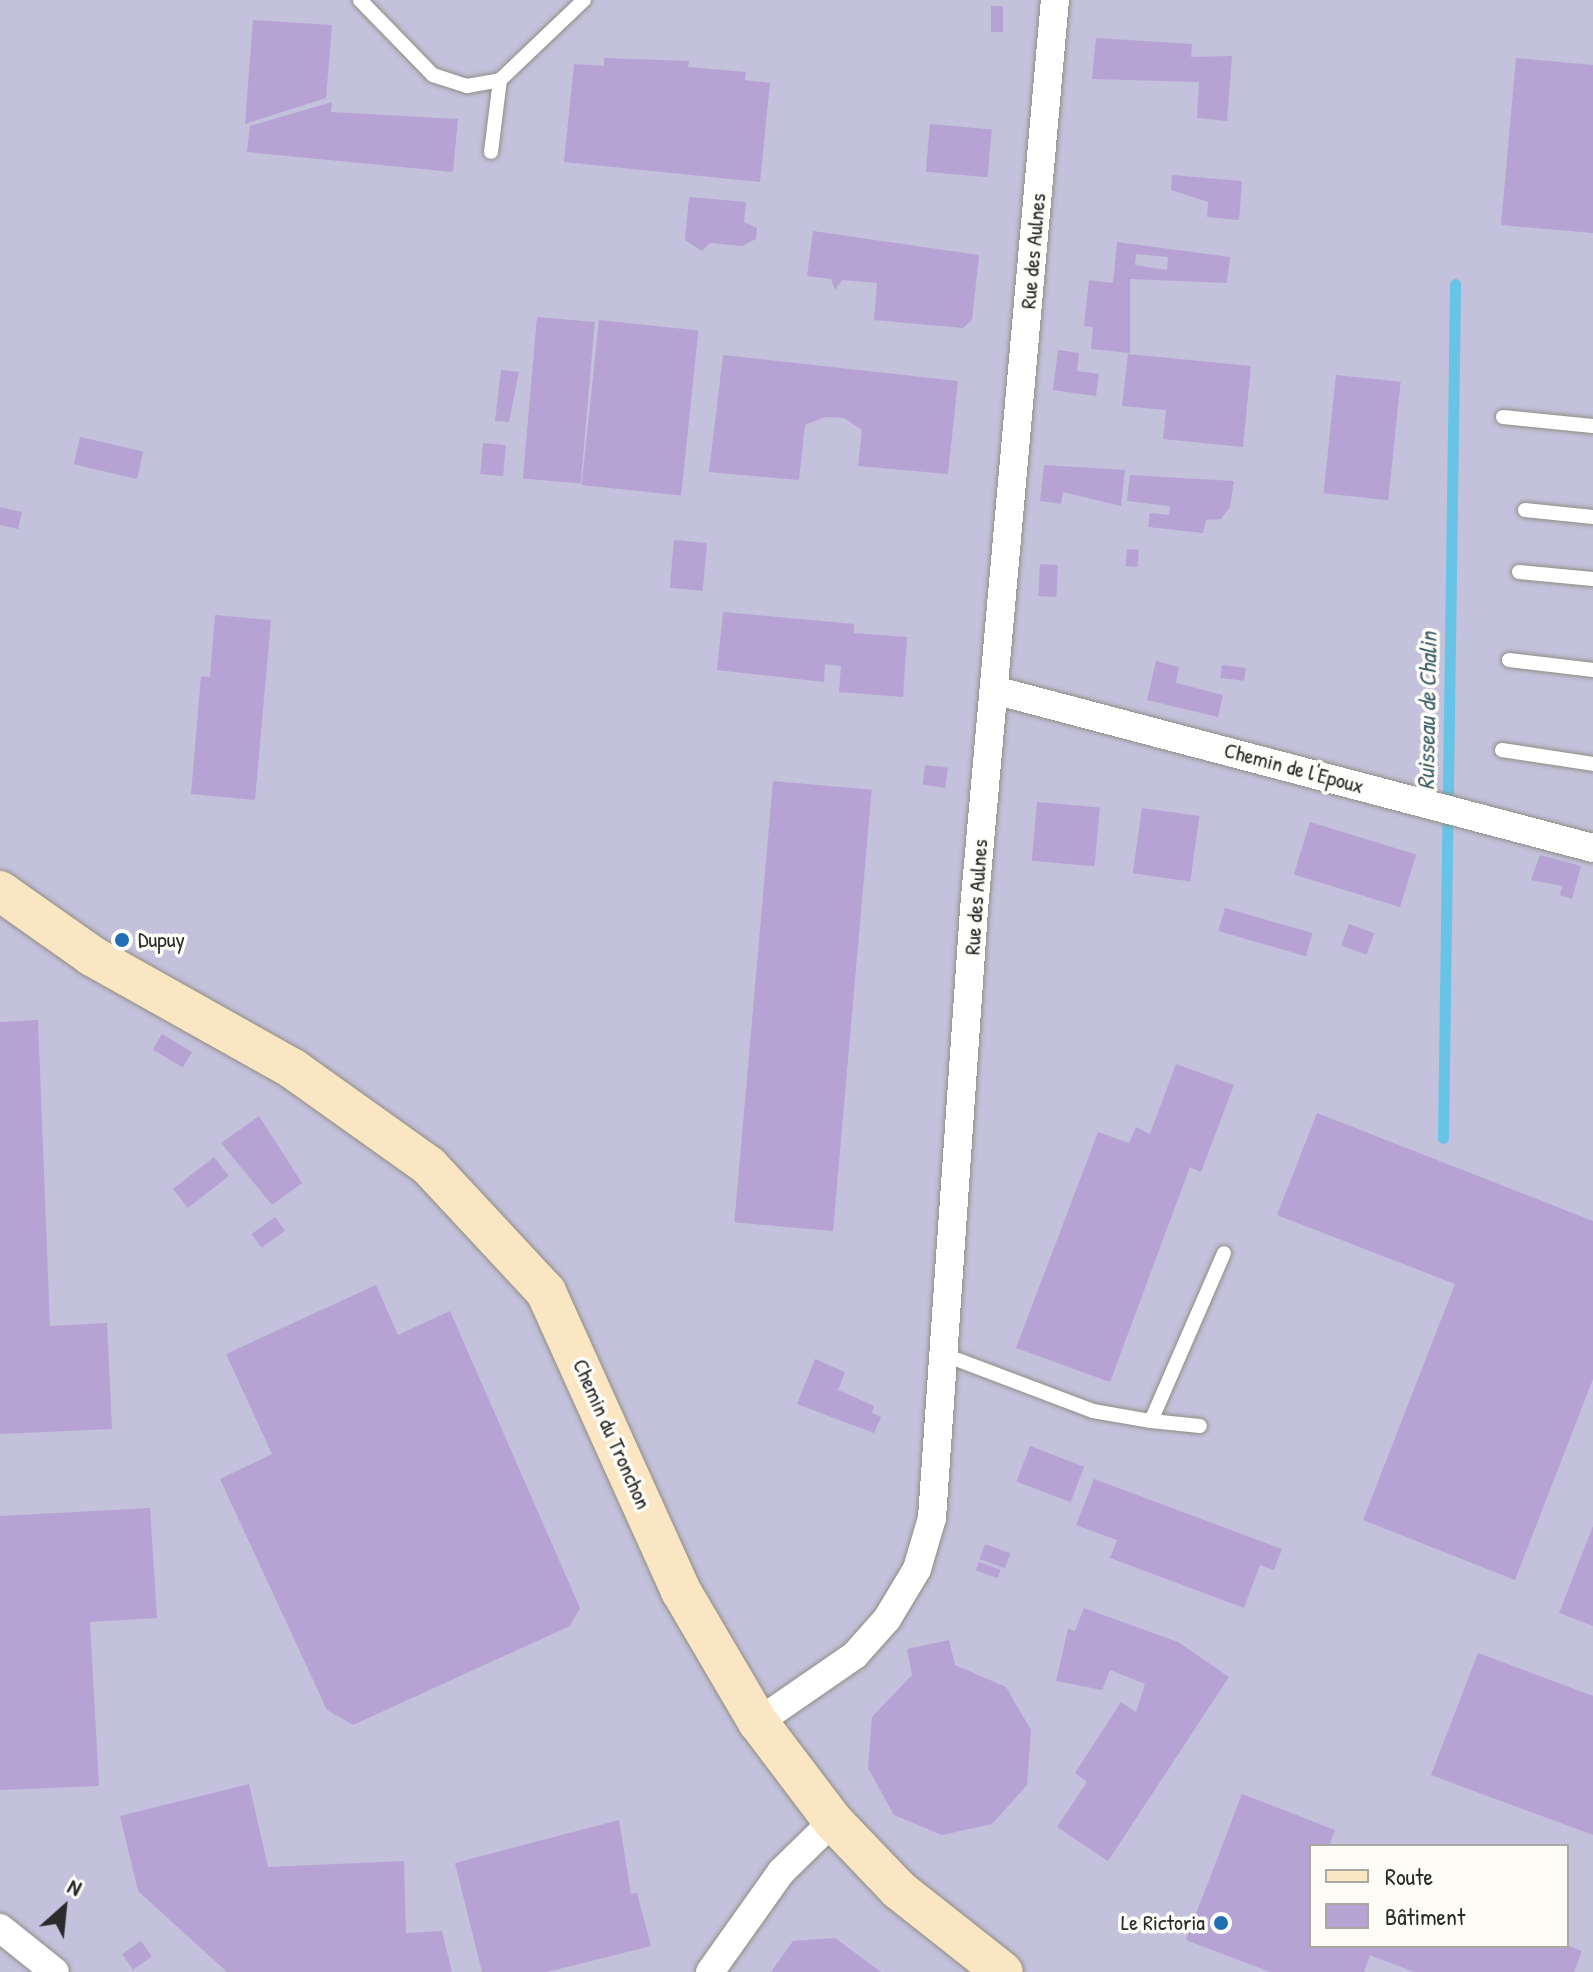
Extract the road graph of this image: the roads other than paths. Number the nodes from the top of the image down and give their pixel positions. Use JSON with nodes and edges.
{"nodes":[{"id":1,"x":360,"y":0,"type":"edge"},
{"id":2,"x":584,"y":0,"type":"edge"},
{"id":3,"x":1055,"y":0,"type":"edge"},
{"id":4,"x":500,"y":80,"type":"junction"},
{"id":5,"x":491,"y":152,"type":"dead end"},
{"id":6,"x":1503,"y":417,"type":"dead end"},
{"id":7,"x":1593,"y":426,"type":"edge"},
{"id":8,"x":1525,"y":510,"type":"dead end"},
{"id":9,"x":1593,"y":517,"type":"edge"},
{"id":10,"x":1519,"y":572,"type":"dead end"},
{"id":11,"x":1593,"y":579,"type":"edge"},
{"id":12,"x":1509,"y":660,"type":"dead end"},
{"id":13,"x":1593,"y":670,"type":"edge"},
{"id":14,"x":994,"y":690,"type":"junction"},
{"id":15,"x":1593,"y":748,"type":"edge"},
{"id":16,"x":1502,"y":750,"type":"dead end"},
{"id":17,"x":1592,"y":764,"type":"edge"},
{"id":18,"x":1593,"y":848,"type":"edge"},
{"id":19,"x":0,"y":891,"type":"edge"},
{"id":20,"x":0,"y":924,"type":"edge"},
{"id":21,"x":135,"y":981,"type":"junction"},
{"id":22,"x":1224,"y":1253,"type":"dead end"},
{"id":23,"x":945,"y":1355,"type":"junction"},
{"id":24,"x":1151,"y":1421,"type":"junction"},
{"id":25,"x":1200,"y":1426,"type":"dead end"},
{"id":26,"x":758,"y":1722,"type":"junction"},
{"id":27,"x":833,"y":1821,"type":"junction"},
{"id":28,"x":0,"y":1928,"type":"edge"},
{"id":29,"x":55,"y":1972,"type":"edge"},
{"id":30,"x":710,"y":1972,"type":"edge"},
{"id":31,"x":1003,"y":1972,"type":"edge"}],
"edges":[{"from":1,"to":4,"type":"lane"},
{"from":2,"to":4,"type":"lane"},
{"from":3,"to":14,"type":"street","name":"Rue des Aulnes"},
{"from":4,"to":5,"type":"lane"},
{"from":6,"to":7,"type":"lane"},
{"from":8,"to":9,"type":"lane"},
{"from":10,"to":11,"type":"lane"},
{"from":12,"to":13,"type":"lane"},
{"from":14,"to":18,"type":"street","name":"Chemin de l'Epoux"},
{"from":14,"to":23,"type":"street","name":"Rue des Aulnes"},
{"from":15,"to":17,"type":"lane"},
{"from":16,"to":17,"type":"lane"},
{"from":19,"to":21,"type":"street","name":"Chemin du Tronchon"},
{"from":20,"to":21,"type":"street","name":"Chemin du Tronchon"},
{"from":21,"to":26,"type":"street","name":"Chemin du Tronchon"},
{"from":22,"to":24,"type":"lane"},
{"from":23,"to":24,"type":"lane"},
{"from":23,"to":26,"type":"street","name":"Rue des Aulnes"},
{"from":24,"to":25,"type":"lane"},
{"from":26,"to":27,"type":"street","name":"Chemin du Tronchon"},
{"from":27,"to":30,"type":"street"},
{"from":27,"to":31,"type":"street","name":"Chemin du Tronchon"},
{"from":28,"to":29,"type":"street"}]}
